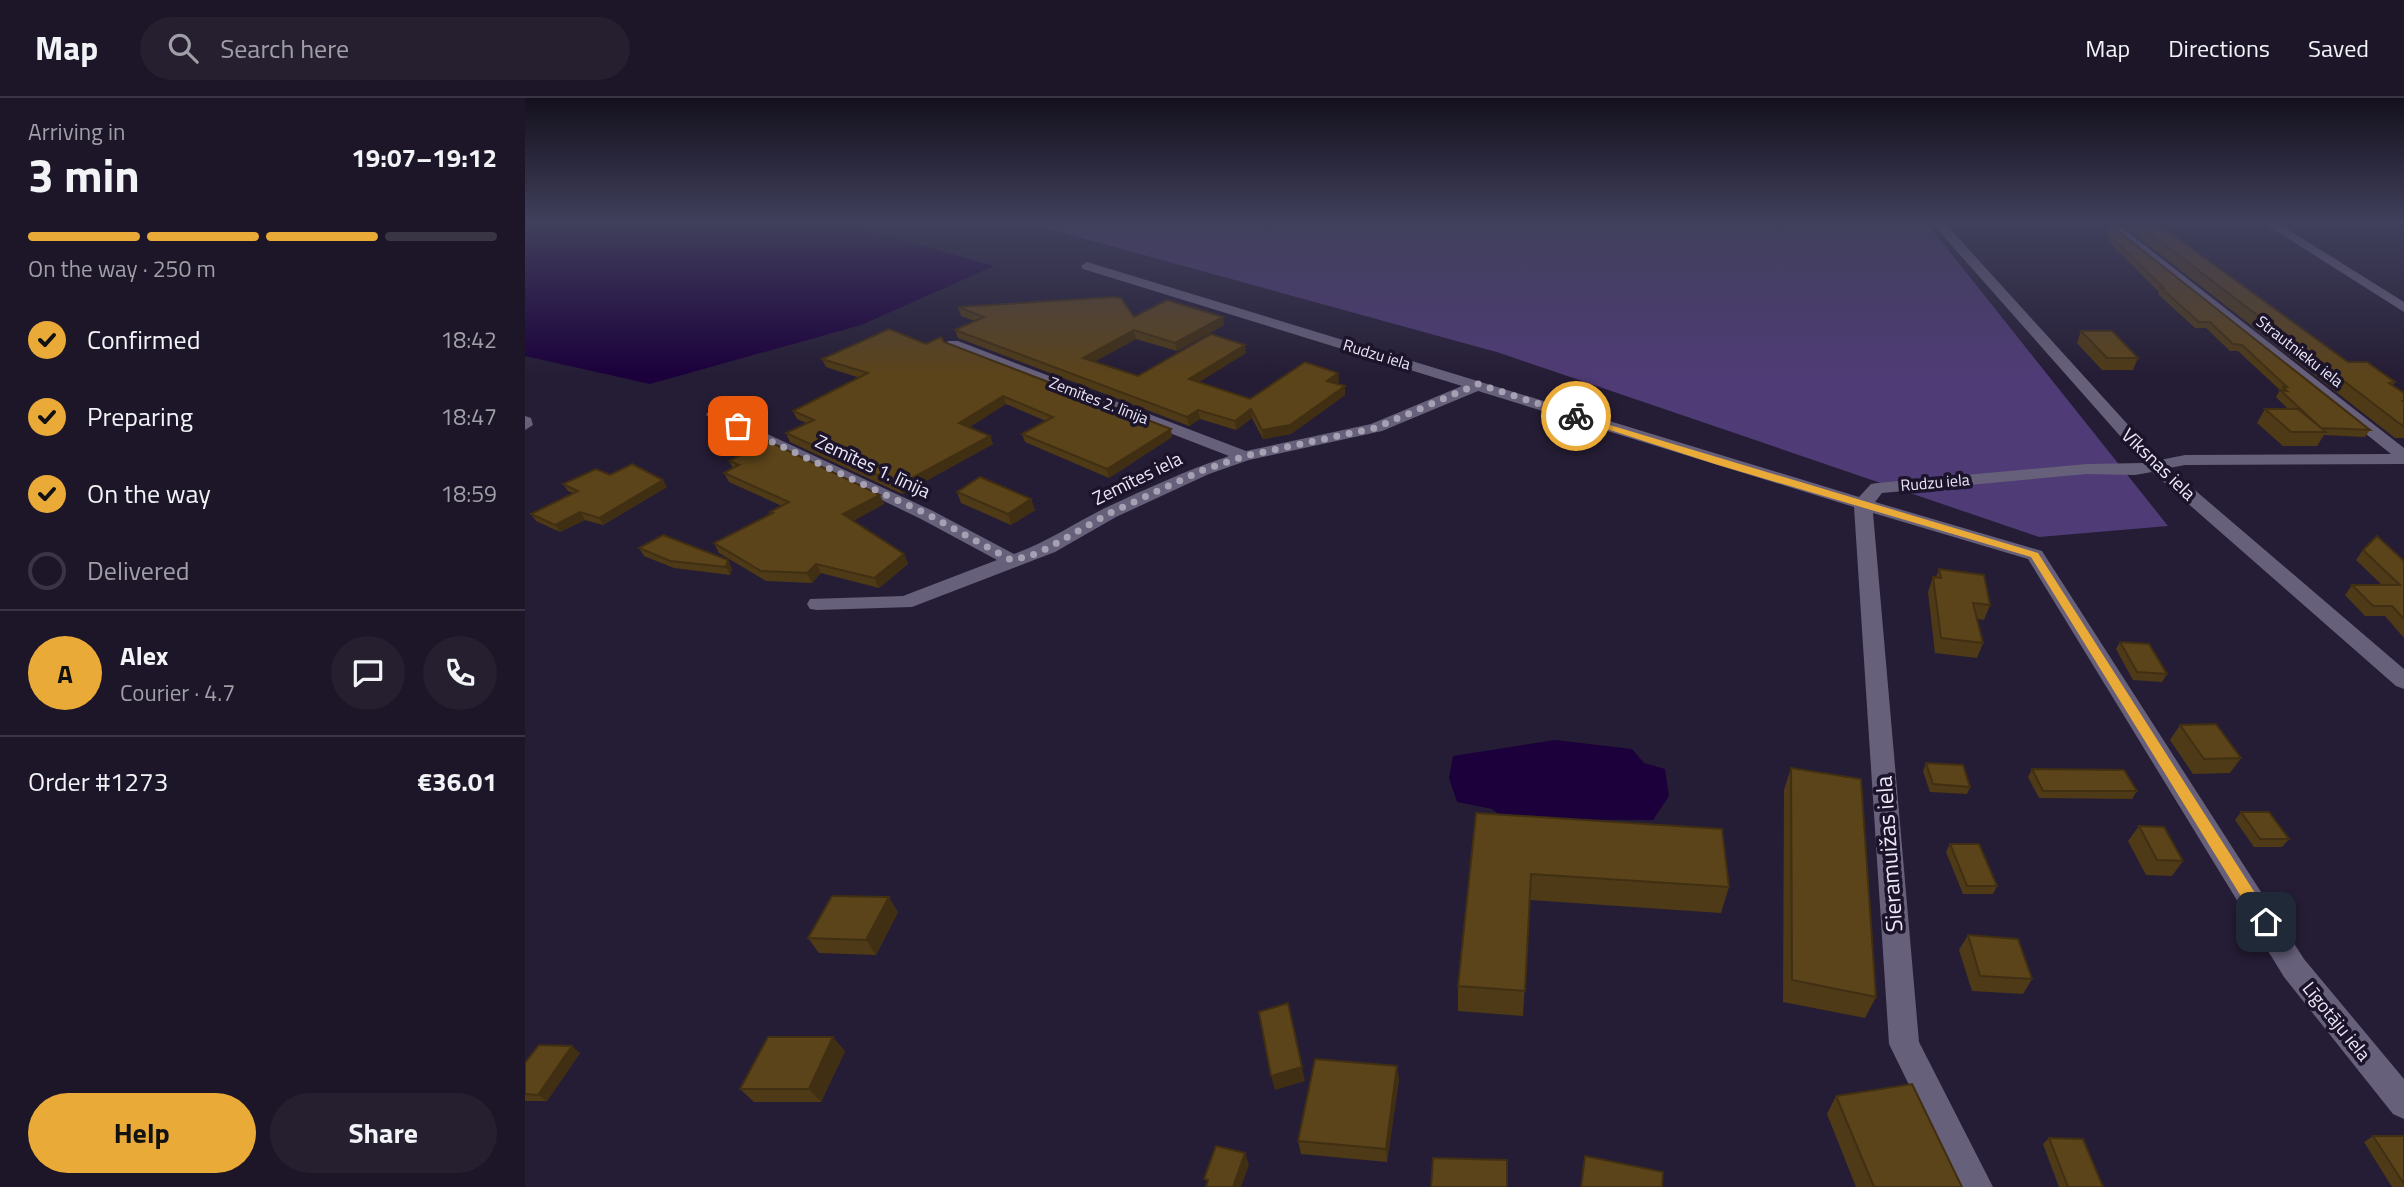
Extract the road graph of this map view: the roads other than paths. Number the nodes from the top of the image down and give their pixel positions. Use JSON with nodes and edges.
{"nodes":[{"id":1,"x":1106,"y":273,"type":"edge"},
{"id":2,"x":1983,"y":273,"type":"edge"},
{"id":3,"x":2172,"y":273,"type":"edge"},
{"id":4,"x":2348,"y":273,"type":"edge"},
{"id":5,"x":2404,"y":308,"type":"edge"},
{"id":6,"x":953,"y":344,"type":"edge"},
{"id":7,"x":1478,"y":384,"type":"junction"},
{"id":8,"x":715,"y":415,"type":"dead end"},
{"id":9,"x":1245,"y":456,"type":"junction"},
{"id":10,"x":2404,"y":457,"type":"edge"},
{"id":11,"x":2156,"y":466,"type":"junction"},
{"id":12,"x":1863,"y":504,"type":"junction"},
{"id":13,"x":1011,"y":560,"type":"junction"},
{"id":14,"x":817,"y":604,"type":"dead end"},
{"id":15,"x":2404,"y":681,"type":"edge"},
{"id":16,"x":2404,"y":1103,"type":"edge"},
{"id":17,"x":1976,"y":1187,"type":"edge"}],
"edges":[{"from":1,"to":7,"type":"street","name":"Rudzu iela"},
{"from":2,"to":11,"type":"street","name":"Vīksnas iela"},
{"from":3,"to":10,"type":"street","name":"Strautnieku iela"},
{"from":4,"to":5,"type":"street"},
{"from":6,"to":9,"type":"street","name":"Zemītes 2. līnija"},
{"from":7,"to":9,"type":"street","name":"Zemītes iela"},
{"from":7,"to":12,"type":"street","name":"Rudzu iela"},
{"from":8,"to":13,"type":"street","name":"Zemītes 1. līnija"},
{"from":9,"to":13,"type":"street","name":"Zemītes iela"},
{"from":10,"to":11,"type":"street","name":"Rudzu iela"},
{"from":11,"to":12,"type":"street","name":"Rudzu iela"},
{"from":11,"to":15,"type":"street","name":"Vīksnas iela"},
{"from":12,"to":16,"type":"street","name":"Līgotāju iela"},
{"from":12,"to":17,"type":"street","name":"Sieramuižas iela"},
{"from":13,"to":14,"type":"street","name":"Zemītes iela"}]}
